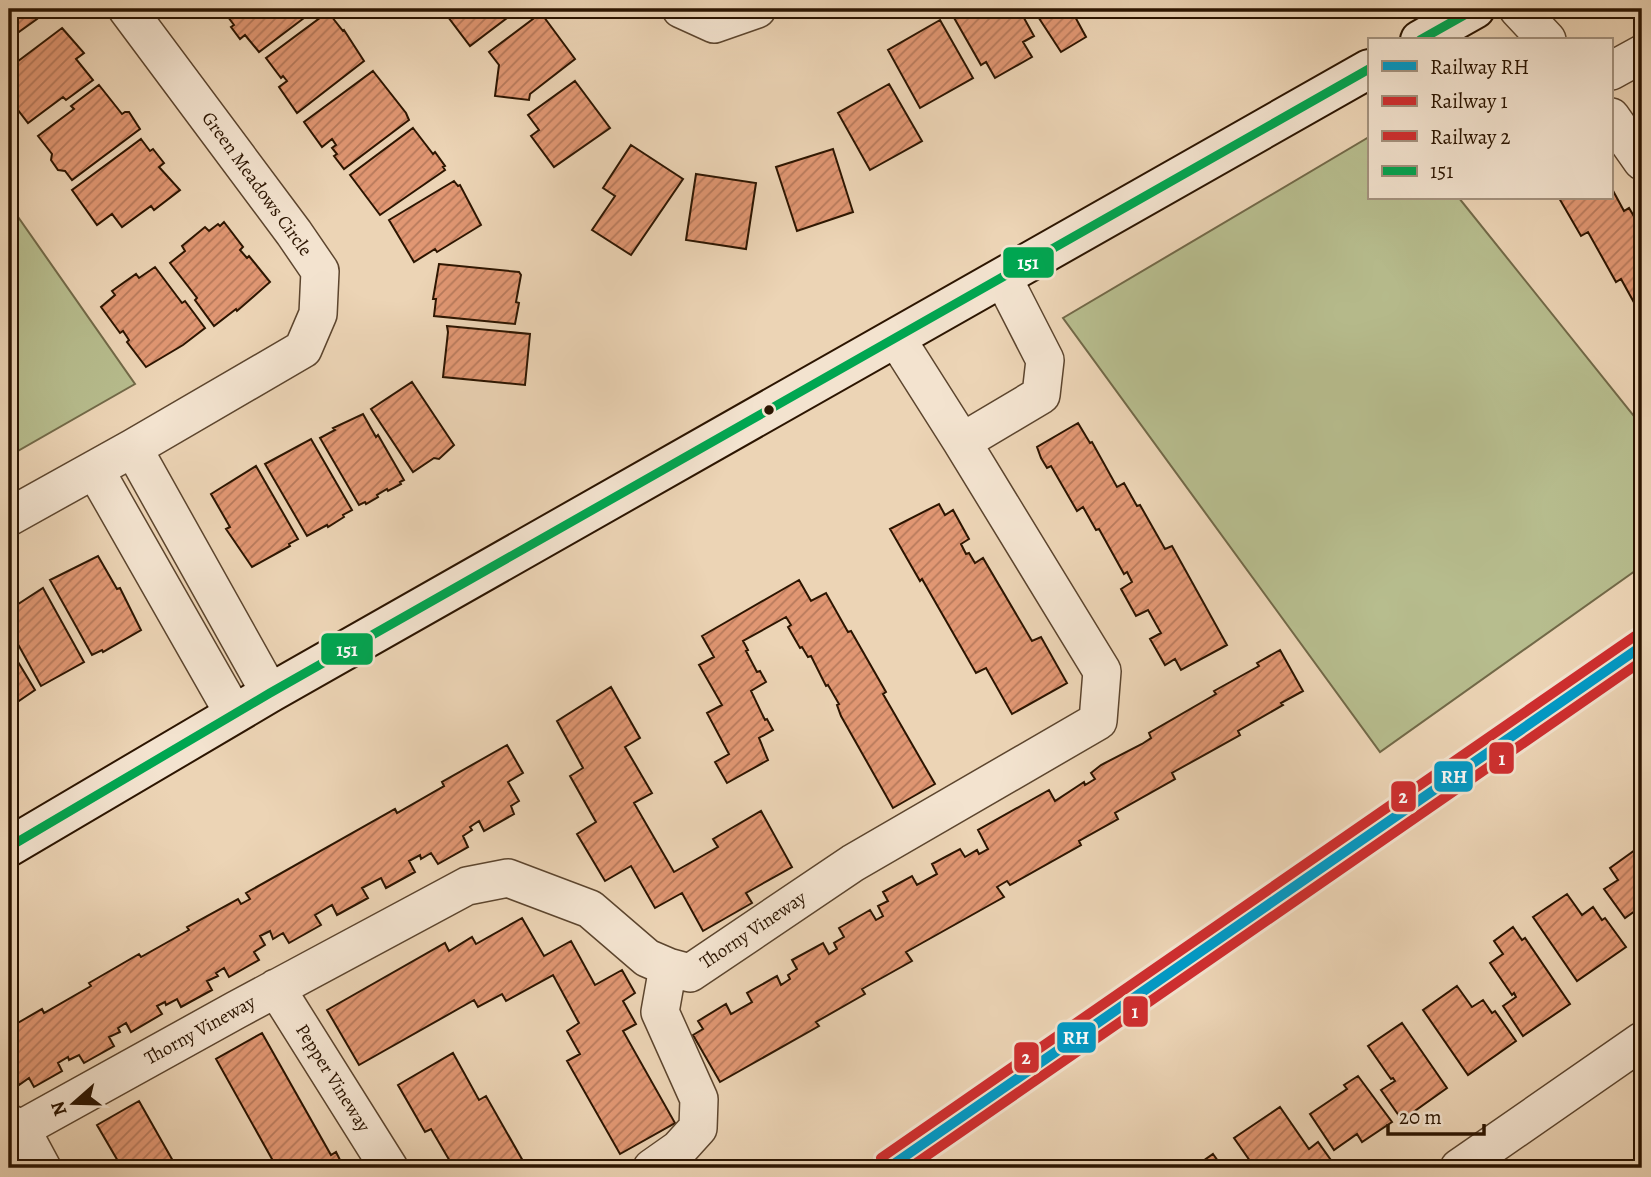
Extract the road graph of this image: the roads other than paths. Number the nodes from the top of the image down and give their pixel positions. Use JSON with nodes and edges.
{"nodes":[{"id":1,"x":127,"y":9,"type":"edge"},
{"id":2,"x":681,"y":9,"type":"edge"},
{"id":3,"x":757,"y":9,"type":"edge"},
{"id":4,"x":1475,"y":9,"type":"edge"},
{"id":5,"x":1518,"y":9,"type":"edge"},
{"id":6,"x":1424,"y":38,"type":"edge"},
{"id":7,"x":1545,"y":38,"type":"edge"},
{"id":8,"x":1642,"y":54,"type":"edge"},
{"id":9,"x":1368,"y":70,"type":"edge"},
{"id":10,"x":1612,"y":70,"type":"edge"},
{"id":11,"x":1612,"y":118,"type":"edge"},
{"id":12,"x":1642,"y":161,"type":"edge"},
{"id":13,"x":1003,"y":278,"type":"junction"},
{"id":14,"x":896,"y":338,"type":"junction"},
{"id":15,"x":962,"y":442,"type":"junction"},
{"id":16,"x":133,"y":448,"type":"junction"},
{"id":17,"x":95,"y":470,"type":"junction"},
{"id":18,"x":9,"y":517,"type":"edge"},
{"id":19,"x":270,"y":693,"type":"junction"},
{"id":20,"x":234,"y":714,"type":"junction"},
{"id":21,"x":9,"y":847,"type":"edge"},
{"id":22,"x":668,"y":967,"type":"junction"},
{"id":23,"x":276,"y":988,"type":"junction"},
{"id":24,"x":1642,"y":1041,"type":"edge"},
{"id":25,"x":15,"y":1126,"type":"edge"},
{"id":26,"x":43,"y":1168,"type":"edge"},
{"id":27,"x":389,"y":1168,"type":"edge"},
{"id":28,"x":652,"y":1168,"type":"edge"},
{"id":29,"x":1459,"y":1168,"type":"edge"}],
"edges":[{"from":1,"to":16,"type":"street","name":"Green Meadows Circle"},
{"from":2,"to":3,"type":"street"},
{"from":4,"to":6,"type":"main road"},
{"from":5,"to":7,"type":"street"},
{"from":8,"to":10,"type":"street"},
{"from":9,"to":13,"type":"main road"},
{"from":11,"to":12,"type":"street"},
{"from":13,"to":14,"type":"main road"},
{"from":13,"to":15,"type":"street"},
{"from":14,"to":15,"type":"street","name":"Thorny Vineway"},
{"from":14,"to":19,"type":"main road"},
{"from":15,"to":22,"type":"street","name":"Thorny Vineway"},
{"from":16,"to":17,"type":"street","name":"Green Meadows Circle"},
{"from":16,"to":19,"type":"street"},
{"from":17,"to":18,"type":"street","name":"Green Meadows Circle"},
{"from":17,"to":20,"type":"street"},
{"from":19,"to":20,"type":"main road"},
{"from":20,"to":21,"type":"main road"},
{"from":22,"to":23,"type":"street","name":"Thorny Vineway"},
{"from":22,"to":28,"type":"street"},
{"from":23,"to":25,"type":"street","name":"Thorny Vineway"},
{"from":23,"to":27,"type":"street","name":"Pepper Vineway"},
{"from":24,"to":29,"type":"street"},
{"from":25,"to":26,"type":"street"}]}
